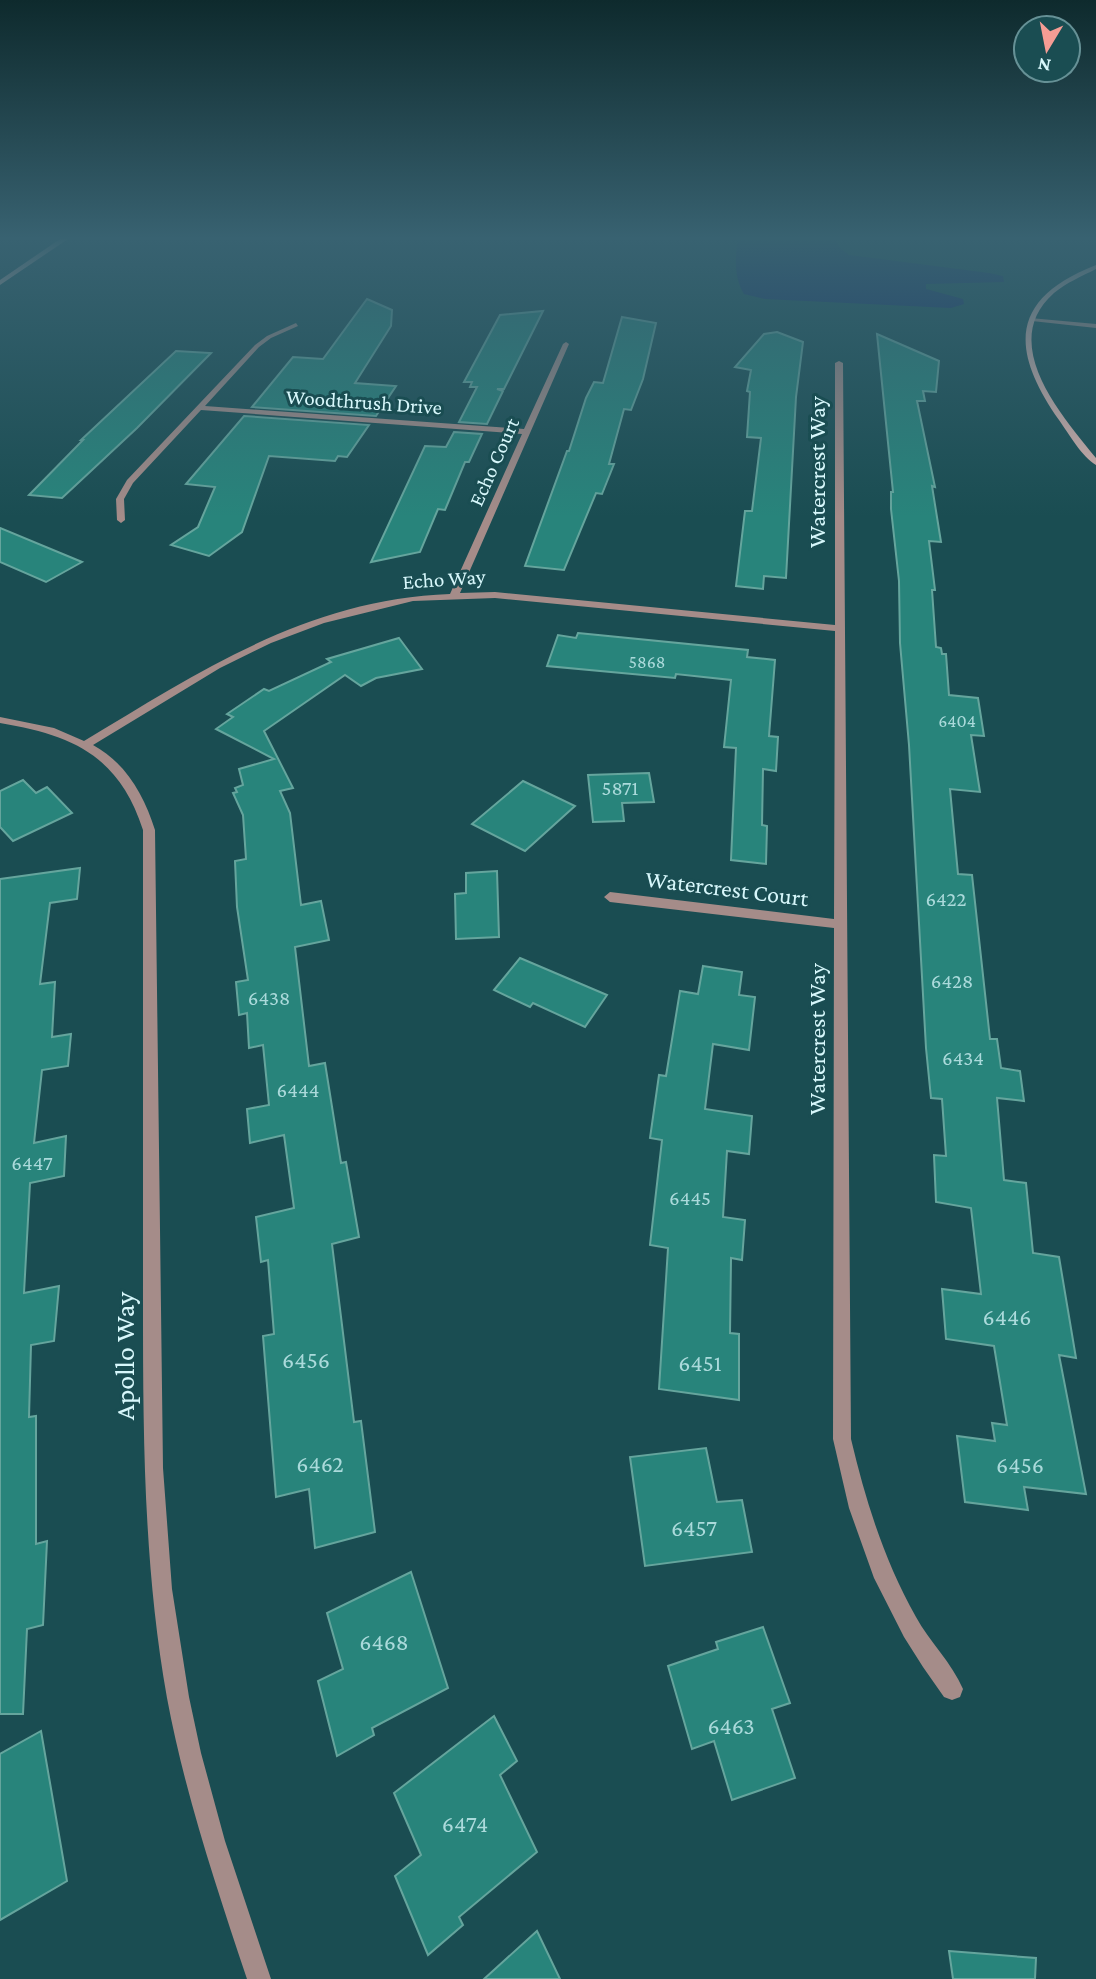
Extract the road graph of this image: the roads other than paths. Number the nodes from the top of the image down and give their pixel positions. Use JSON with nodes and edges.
{"nodes":[{"id":1,"x":284,"y":331,"type":"edge"},
{"id":2,"x":1030,"y":331,"type":"edge"},
{"id":3,"x":566,"y":344,"type":"dead end"},
{"id":4,"x":839,"y":363,"type":"dead end"},
{"id":5,"x":199,"y":408,"type":"junction"},
{"id":6,"x":526,"y":432,"type":"junction"},
{"id":7,"x":1096,"y":463,"type":"edge"},
{"id":8,"x":121,"y":520,"type":"dead end"},
{"id":9,"x":454,"y":594,"type":"junction"},
{"id":10,"x":838,"y":628,"type":"junction"},
{"id":11,"x":0,"y":720,"type":"edge"},
{"id":12,"x":85,"y":745,"type":"junction"},
{"id":13,"x":610,"y":897,"type":"dead end"},
{"id":14,"x":839,"y":924,"type":"junction"},
{"id":15,"x":951,"y":1689,"type":"dead end"},
{"id":16,"x":259,"y":1979,"type":"edge"}],
"edges":[{"from":1,"to":5,"type":"street"},
{"from":2,"to":7,"type":"street"},
{"from":3,"to":6,"type":"street","name":"Echo Court"},
{"from":4,"to":10,"type":"street","name":"Watercrest Way"},
{"from":5,"to":6,"type":"street","name":"Woodthrush Drive"},
{"from":5,"to":8,"type":"street"},
{"from":6,"to":9,"type":"street","name":"Echo Court"},
{"from":9,"to":10,"type":"street","name":"Echo Way"},
{"from":9,"to":12,"type":"street","name":"Echo Way"},
{"from":10,"to":14,"type":"street","name":"Watercrest Way"},
{"from":11,"to":12,"type":"street","name":"Apollo Way"},
{"from":12,"to":16,"type":"street","name":"Apollo Way"},
{"from":13,"to":14,"type":"street","name":"Watercrest Court"},
{"from":14,"to":15,"type":"street","name":"Watercrest Way"}]}
